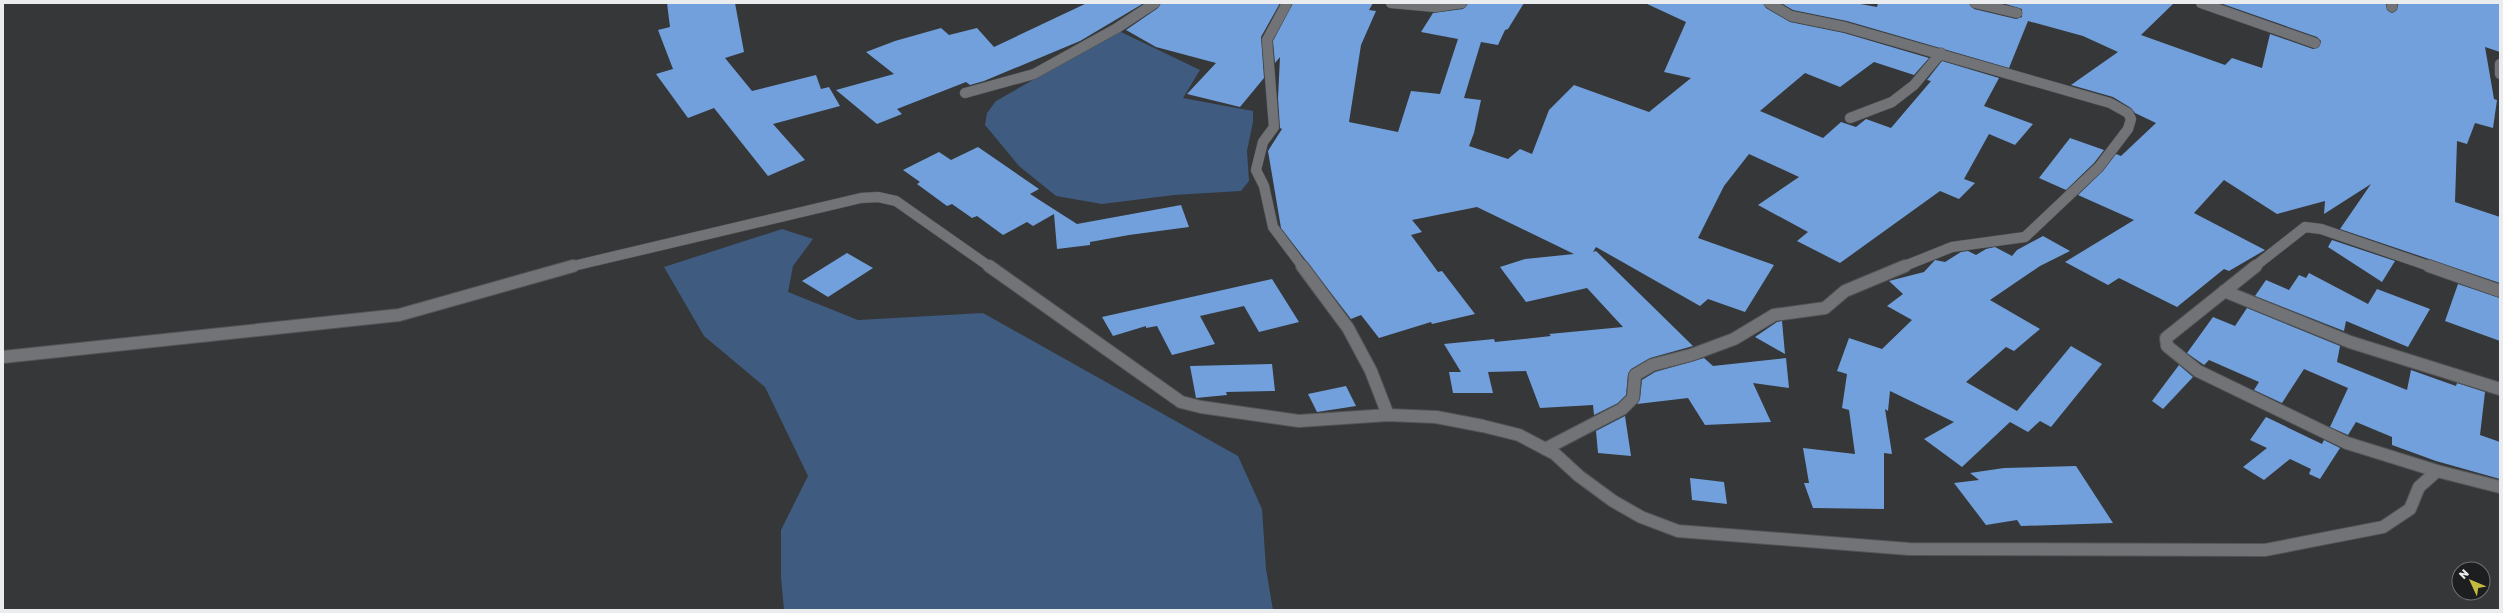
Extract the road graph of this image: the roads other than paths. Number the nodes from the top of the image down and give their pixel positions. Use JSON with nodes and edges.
{"nodes":[{"id":1,"x":1155,"y":3,"type":"edge"},
{"id":2,"x":1287,"y":3,"type":"edge"},
{"id":3,"x":1391,"y":3,"type":"edge"},
{"id":4,"x":1462,"y":3,"type":"edge"},
{"id":5,"x":1769,"y":3,"type":"edge"},
{"id":6,"x":1975,"y":3,"type":"edge"},
{"id":7,"x":2201,"y":3,"type":"edge"},
{"id":8,"x":2017,"y":13,"type":"dead end"},
{"id":9,"x":2315,"y":43,"type":"dead end"},
{"id":10,"x":1941,"y":53,"type":"junction"},
{"id":11,"x":2500,"y":64,"type":"edge"},
{"id":12,"x":2500,"y":74,"type":"edge"},
{"id":13,"x":965,"y":94,"type":"dead end"},
{"id":14,"x":1850,"y":118,"type":"dead end"},
{"id":15,"x":2224,"y":291,"type":"junction"},
{"id":16,"x":2500,"y":291,"type":"edge"},
{"id":17,"x":3,"y":357,"type":"edge"},
{"id":18,"x":2500,"y":389,"type":"edge"},
{"id":19,"x":1388,"y":415,"type":"junction"},
{"id":20,"x":1545,"y":449,"type":"junction"},
{"id":21,"x":2437,"y":471,"type":"junction"},
{"id":22,"x":2500,"y":487,"type":"edge"}],
"edges":[{"from":1,"to":13,"type":"street"},
{"from":2,"to":19,"type":"street"},
{"from":3,"to":4,"type":"street"},
{"from":5,"to":10,"type":"street"},
{"from":6,"to":8,"type":"street"},
{"from":7,"to":9,"type":"street"},
{"from":10,"to":14,"type":"street"},
{"from":10,"to":20,"type":"street"},
{"from":11,"to":12,"type":"street"},
{"from":15,"to":16,"type":"street"},
{"from":15,"to":18,"type":"street"},
{"from":15,"to":21,"type":"street"},
{"from":17,"to":19,"type":"street"},
{"from":19,"to":20,"type":"street"},
{"from":20,"to":21,"type":"street"},
{"from":21,"to":22,"type":"street"}]}
